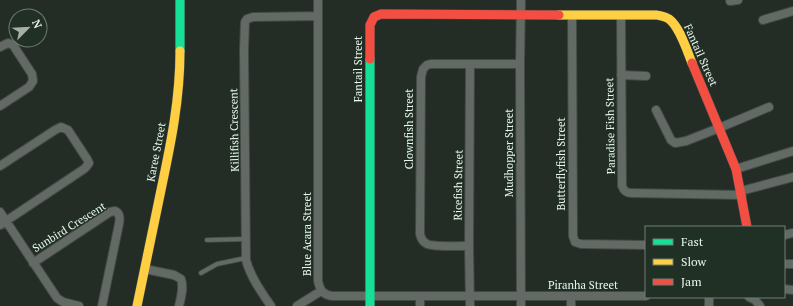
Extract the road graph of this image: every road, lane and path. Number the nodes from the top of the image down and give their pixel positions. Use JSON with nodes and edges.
{"nodes":[{"id":1,"x":180,"y":0,"type":"edge"},
{"id":2,"x":318,"y":0,"type":"edge"},
{"id":3,"x":521,"y":0,"type":"edge"},
{"id":4,"x":793,"y":11,"type":"edge"},
{"id":5,"x":521,"y":14,"type":"junction"},
{"id":6,"x":621,"y":14,"type":"junction"},
{"id":7,"x":572,"y":15,"type":"junction"},
{"id":8,"x":318,"y":16,"type":"junction"},
{"id":9,"x":763,"y":20,"type":"dead end"},
{"id":10,"x":0,"y":47,"type":"edge"},
{"id":11,"x":470,"y":64,"type":"junction"},
{"id":12,"x":520,"y":64,"type":"junction"},
{"id":13,"x":621,"y":75,"type":"junction"},
{"id":14,"x":646,"y":76,"type":"dead end"},
{"id":15,"x":0,"y":106,"type":"edge"},
{"id":16,"x":769,"y":107,"type":"dead end"},
{"id":17,"x":656,"y":110,"type":"dead end"},
{"id":18,"x":720,"y":128,"type":"junction"},
{"id":19,"x":793,"y":151,"type":"edge"},
{"id":20,"x":0,"y":166,"type":"edge"},
{"id":21,"x":736,"y":169,"type":"junction"},
{"id":22,"x":793,"y":177,"type":"edge"},
{"id":23,"x":741,"y":193,"type":"junction"},
{"id":24,"x":0,"y":212,"type":"edge"},
{"id":25,"x":3,"y":223,"type":"edge"},
{"id":26,"x":747,"y":226,"type":"edge"},
{"id":27,"x":246,"y":239,"type":"junction"},
{"id":28,"x":207,"y":240,"type":"dead end"},
{"id":29,"x":645,"y":245,"type":"edge"},
{"id":30,"x":469,"y":246,"type":"junction"},
{"id":31,"x":246,"y":258,"type":"junction"},
{"id":32,"x":33,"y":263,"type":"junction"},
{"id":33,"x":145,"y":269,"type":"junction"},
{"id":34,"x":201,"y":273,"type":"dead end"},
{"id":35,"x":322,"y":291,"type":"junction"},
{"id":36,"x":370,"y":296,"type":"junction"},
{"id":37,"x":420,"y":296,"type":"junction"},
{"id":38,"x":470,"y":296,"type":"junction"},
{"id":39,"x":521,"y":296,"type":"junction"},
{"id":40,"x":571,"y":296,"type":"junction"},
{"id":41,"x":645,"y":296,"type":"edge"},
{"id":42,"x":79,"y":306,"type":"edge"},
{"id":43,"x":102,"y":306,"type":"edge"},
{"id":44,"x":137,"y":306,"type":"edge"},
{"id":45,"x":179,"y":306,"type":"edge"},
{"id":46,"x":271,"y":306,"type":"edge"},
{"id":47,"x":297,"y":306,"type":"edge"},
{"id":48,"x":370,"y":306,"type":"edge"},
{"id":49,"x":420,"y":306,"type":"edge"},
{"id":50,"x":470,"y":306,"type":"edge"},
{"id":51,"x":521,"y":306,"type":"edge"},
{"id":52,"x":571,"y":306,"type":"edge"}],
"edges":[{"from":1,"to":33,"type":"street","name":"Karee Street"},
{"from":2,"to":8,"type":"street","name":"Blue Acara Street"},
{"from":3,"to":5,"type":"street","name":"Mudhopper Street"},
{"from":4,"to":9,"type":"street"},
{"from":5,"to":7,"type":"street","name":"Fantail Street"},
{"from":5,"to":12,"type":"street","name":"Mudhopper Street"},
{"from":5,"to":36,"type":"street","name":"Fantail Street"},
{"from":6,"to":7,"type":"street","name":"Fantail Street"},
{"from":6,"to":13,"type":"street","name":"Paradise Fish Street"},
{"from":6,"to":18,"type":"street","name":"Fantail Street"},
{"from":7,"to":29,"type":"street","name":"Butterflyfish Street"},
{"from":8,"to":27,"type":"street","name":"Killifish Crescent"},
{"from":8,"to":35,"type":"street","name":"Blue Acara Street"},
{"from":10,"to":15,"type":"street"},
{"from":11,"to":12,"type":"street","name":"Clownfish Street"},
{"from":11,"to":30,"type":"street","name":"Ricefish Street"},
{"from":11,"to":30,"type":"street","name":"Clownfish Street"},
{"from":12,"to":39,"type":"street","name":"Mudhopper Street"},
{"from":13,"to":14,"type":"street"},
{"from":13,"to":23,"type":"street","name":"Paradise Fish Street"},
{"from":16,"to":18,"type":"street"},
{"from":17,"to":18,"type":"street"},
{"from":18,"to":21,"type":"street","name":"Fantail Street"},
{"from":19,"to":21,"type":"street"},
{"from":20,"to":25,"type":"street"},
{"from":21,"to":23,"type":"street","name":"Fantail Street"},
{"from":22,"to":23,"type":"street"},
{"from":23,"to":26,"type":"street","name":"Fantail Street"},
{"from":24,"to":25,"type":"street"},
{"from":25,"to":32,"type":"street"},
{"from":27,"to":28,"type":"lane"},
{"from":27,"to":31,"type":"street","name":"Killifish Crescent"},
{"from":30,"to":38,"type":"street","name":"Ricefish Street"},
{"from":31,"to":34,"type":"lane"},
{"from":31,"to":46,"type":"street","name":"Killifish Crescent"},
{"from":32,"to":42,"type":"street"},
{"from":32,"to":43,"type":"street","name":"Sunbird Crescent"},
{"from":33,"to":44,"type":"street","name":"Karee Street"},
{"from":33,"to":45,"type":"street"},
{"from":35,"to":36,"type":"street"},
{"from":35,"to":47,"type":"street"},
{"from":36,"to":37,"type":"street"},
{"from":36,"to":48,"type":"street","name":"Fantail Street"},
{"from":37,"to":38,"type":"street"},
{"from":37,"to":49,"type":"street"},
{"from":38,"to":39,"type":"street"},
{"from":38,"to":50,"type":"street","name":"Ricefish Street"},
{"from":39,"to":40,"type":"street","name":"Piranha Street"},
{"from":39,"to":51,"type":"street","name":"Mudhopper Street"},
{"from":40,"to":41,"type":"street","name":"Piranha Street"},
{"from":40,"to":52,"type":"street"}]}
